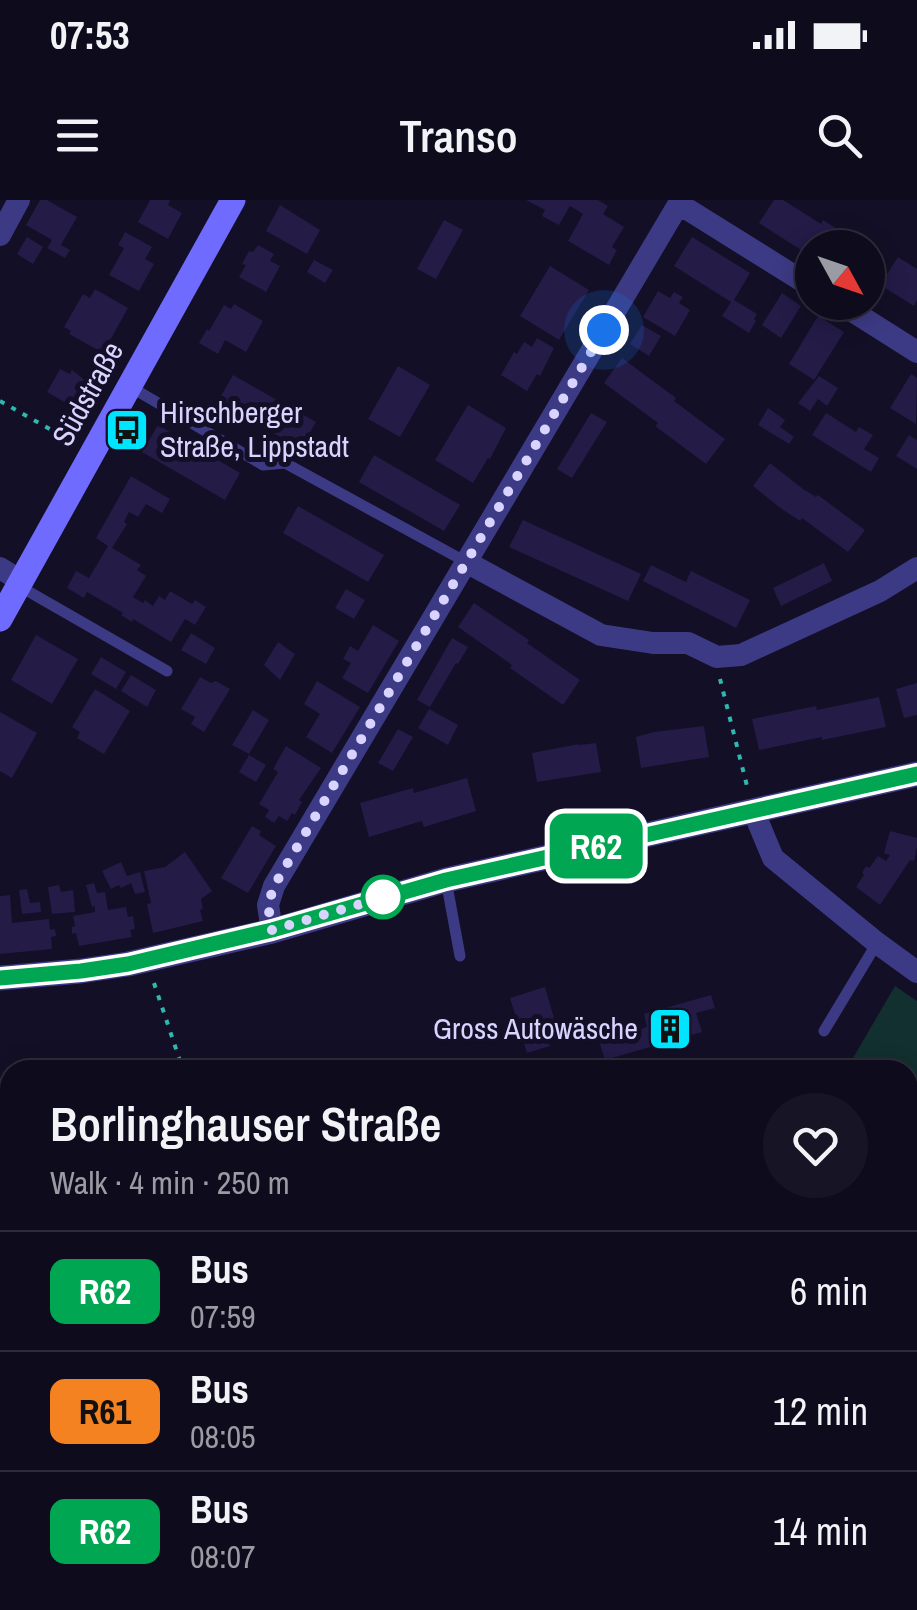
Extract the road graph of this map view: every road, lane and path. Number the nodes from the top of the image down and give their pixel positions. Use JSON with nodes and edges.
{"nodes":[{"id":1,"x":19,"y":200,"type":"edge"},
{"id":2,"x":233,"y":200,"type":"edge"},
{"id":3,"x":680,"y":202,"type":"edge"},
{"id":4,"x":0,"y":235,"type":"edge"},
{"id":5,"x":795,"y":276,"type":"edge"},
{"id":6,"x":866,"y":320,"type":"edge"},
{"id":7,"x":917,"y":352,"type":"edge"},
{"id":8,"x":130,"y":386,"type":"junction"},
{"id":9,"x":0,"y":401,"type":"edge"},
{"id":10,"x":92,"y":453,"type":"junction"},
{"id":11,"x":468,"y":563,"type":"junction"},
{"id":12,"x":917,"y":568,"type":"edge"},
{"id":13,"x":13,"y":578,"type":"edge"},
{"id":14,"x":0,"y":620,"type":"edge"},
{"id":15,"x":717,"y":657,"type":"junction"},
{"id":16,"x":167,"y":671,"type":"dead end"},
{"id":17,"x":917,"y":774,"type":"edge"},
{"id":18,"x":753,"y":810,"type":"junction"},
{"id":19,"x":446,"y":880,"type":"junction"},
{"id":20,"x":272,"y":930,"type":"junction"},
{"id":21,"x":877,"y":943,"type":"junction"},
{"id":22,"x":460,"y":956,"type":"dead end"},
{"id":23,"x":146,"y":960,"type":"junction"},
{"id":24,"x":917,"y":972,"type":"edge"},
{"id":25,"x":0,"y":978,"type":"edge"},
{"id":26,"x":824,"y":1031,"type":"dead end"},
{"id":27,"x":180,"y":1060,"type":"edge"}],
"edges":[{"from":1,"to":4,"type":"street"},
{"from":2,"to":8,"type":"main road","name":"Südstraße"},
{"from":3,"to":5,"type":"street"},
{"from":3,"to":11,"type":"street"},
{"from":6,"to":7,"type":"street"},
{"from":8,"to":10,"type":"main road","name":"Südstraße"},
{"from":8,"to":11,"type":"lane"},
{"from":9,"to":10,"type":"path"},
{"from":10,"to":13,"type":"main road","name":"Südstraße"},
{"from":11,"to":15,"type":"street"},
{"from":11,"to":20,"type":"street"},
{"from":12,"to":15,"type":"street"},
{"from":13,"to":14,"type":"main road","name":"Südstraße"},
{"from":13,"to":16,"type":"lane"},
{"from":15,"to":18,"type":"path"},
{"from":17,"to":18,"type":"street"},
{"from":18,"to":19,"type":"street"},
{"from":18,"to":21,"type":"street"},
{"from":19,"to":20,"type":"street"},
{"from":19,"to":22,"type":"lane"},
{"from":20,"to":23,"type":"street"},
{"from":21,"to":24,"type":"street"},
{"from":21,"to":26,"type":"lane"},
{"from":23,"to":25,"type":"street"},
{"from":23,"to":27,"type":"path"}]}
